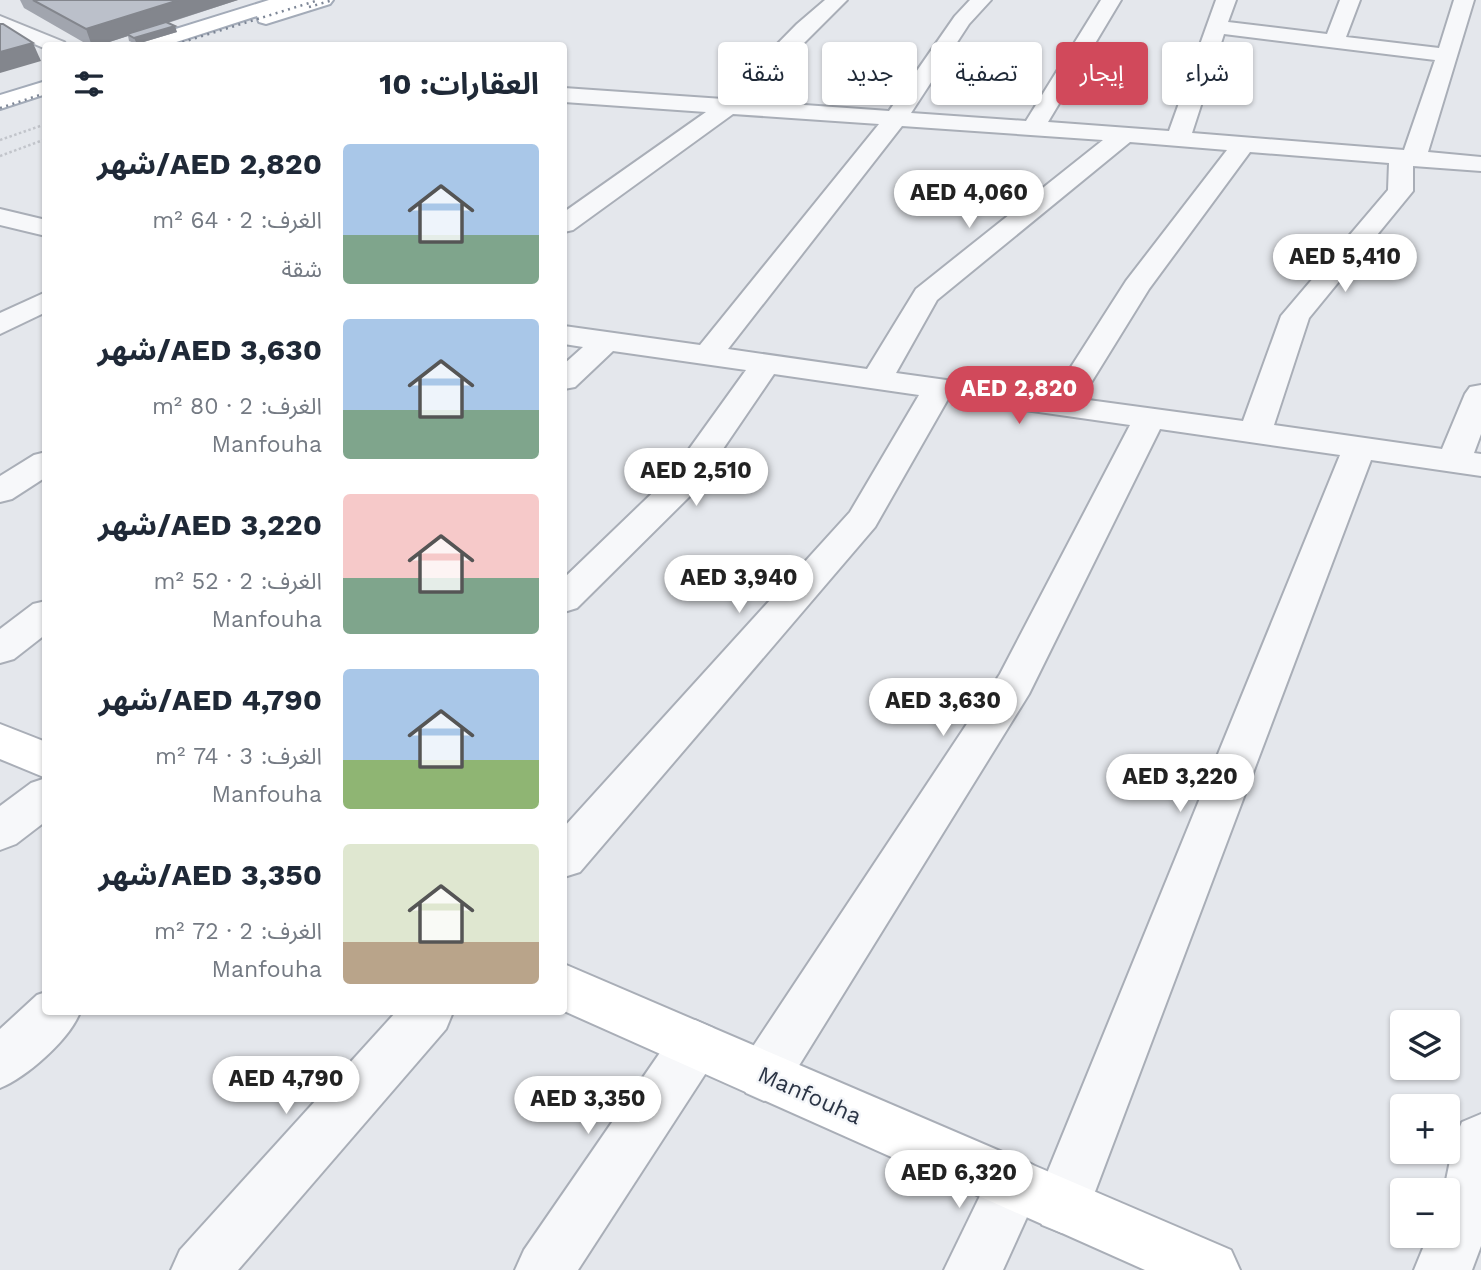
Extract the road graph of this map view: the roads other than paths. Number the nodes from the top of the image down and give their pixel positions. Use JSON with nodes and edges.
{"nodes":[{"id":1,"x":289,"y":0,"type":"edge"},
{"id":2,"x":323,"y":0,"type":"edge"},
{"id":3,"x":837,"y":0,"type":"edge"},
{"id":4,"x":981,"y":0,"type":"edge"},
{"id":5,"x":1111,"y":0,"type":"edge"},
{"id":6,"x":1226,"y":0,"type":"edge"},
{"id":7,"x":1350,"y":0,"type":"edge"},
{"id":8,"x":1464,"y":0,"type":"edge"},
{"id":9,"x":4,"y":13,"type":"edge"},
{"id":10,"x":1216,"y":27,"type":"junction"},
{"id":11,"x":51,"y":42,"type":"edge"},
{"id":12,"x":154,"y":42,"type":"edge"},
{"id":13,"x":193,"y":42,"type":"edge"},
{"id":14,"x":1334,"y":42,"type":"junction"},
{"id":15,"x":1447,"y":55,"type":"junction"},
{"id":16,"x":42,"y":76,"type":"edge"},
{"id":17,"x":42,"y":88,"type":"edge"},
{"id":18,"x":0,"y":89,"type":"edge"},
{"id":19,"x":567,"y":98,"type":"edge"},
{"id":20,"x":0,"y":102,"type":"edge"},
{"id":21,"x":728,"y":107,"type":"junction"},
{"id":22,"x":896,"y":118,"type":"junction"},
{"id":23,"x":1033,"y":128,"type":"junction"},
{"id":24,"x":1124,"y":135,"type":"junction"},
{"id":25,"x":1178,"y":139,"type":"junction"},
{"id":26,"x":1244,"y":144,"type":"junction"},
{"id":27,"x":1408,"y":158,"type":"junction"},
{"id":28,"x":1481,"y":164,"type":"edge"},
{"id":29,"x":0,"y":218,"type":"edge"},
{"id":30,"x":567,"y":222,"type":"edge"},
{"id":31,"x":42,"y":227,"type":"edge"},
{"id":32,"x":42,"y":302,"type":"edge"},
{"id":33,"x":0,"y":325,"type":"edge"},
{"id":34,"x":567,"y":335,"type":"edge"},
{"id":35,"x":606,"y":341,"type":"junction"},
{"id":36,"x":707,"y":356,"type":"junction"},
{"id":37,"x":766,"y":364,"type":"junction"},
{"id":38,"x":567,"y":377,"type":"edge"},
{"id":39,"x":876,"y":380,"type":"junction"},
{"id":40,"x":939,"y":388,"type":"junction"},
{"id":41,"x":1481,"y":394,"type":"edge"},
{"id":42,"x":1061,"y":406,"type":"junction"},
{"id":43,"x":1150,"y":418,"type":"junction"},
{"id":44,"x":1255,"y":433,"type":"junction"},
{"id":45,"x":1359,"y":448,"type":"junction"},
{"id":46,"x":1468,"y":463,"type":"edge"},
{"id":47,"x":42,"y":465,"type":"edge"},
{"id":48,"x":0,"y":491,"type":"edge"},
{"id":49,"x":567,"y":596,"type":"edge"},
{"id":50,"x":42,"y":617,"type":"edge"},
{"id":51,"x":0,"y":649,"type":"edge"},
{"id":52,"x":0,"y":741,"type":"edge"},
{"id":53,"x":42,"y":759,"type":"edge"},
{"id":54,"x":42,"y":799,"type":"edge"},
{"id":55,"x":0,"y":831,"type":"edge"},
{"id":56,"x":567,"y":856,"type":"edge"},
{"id":57,"x":567,"y":988,"type":"edge"},
{"id":58,"x":52,"y":1015,"type":"edge"},
{"id":59,"x":425,"y":1015,"type":"edge"},
{"id":60,"x":695,"y":1045,"type":"junction"},
{"id":61,"x":0,"y":1063,"type":"edge"},
{"id":62,"x":764,"y":1075,"type":"junction"},
{"id":63,"x":1481,"y":1141,"type":"edge"},
{"id":64,"x":1038,"y":1195,"type":"junction"},
{"id":65,"x":200,"y":1270,"type":"edge"},
{"id":66,"x":544,"y":1270,"type":"edge"},
{"id":67,"x":973,"y":1270,"type":"edge"},
{"id":68,"x":1211,"y":1270,"type":"edge"},
{"id":69,"x":1443,"y":1270,"type":"edge"}],
"edges":[{"from":1,"to":12,"type":"main road"},
{"from":2,"to":13,"type":"main road"},
{"from":3,"to":21,"type":"street"},
{"from":4,"to":22,"type":"street"},
{"from":5,"to":23,"type":"street"},
{"from":6,"to":10,"type":"street"},
{"from":7,"to":14,"type":"street"},
{"from":8,"to":15,"type":"street"},
{"from":9,"to":11,"type":"street"},
{"from":10,"to":14,"type":"street"},
{"from":10,"to":25,"type":"street"},
{"from":14,"to":15,"type":"street"},
{"from":15,"to":27,"type":"street"},
{"from":16,"to":18,"type":"main road"},
{"from":17,"to":20,"type":"main road"},
{"from":19,"to":21,"type":"street"},
{"from":21,"to":22,"type":"street"},
{"from":21,"to":30,"type":"street"},
{"from":22,"to":23,"type":"street"},
{"from":22,"to":36,"type":"street"},
{"from":23,"to":24,"type":"street"},
{"from":24,"to":25,"type":"street"},
{"from":24,"to":39,"type":"street"},
{"from":25,"to":26,"type":"street"},
{"from":26,"to":27,"type":"street"},
{"from":26,"to":42,"type":"street"},
{"from":27,"to":28,"type":"street"},
{"from":27,"to":44,"type":"street"},
{"from":29,"to":31,"type":"street"},
{"from":32,"to":33,"type":"street"},
{"from":34,"to":35,"type":"street"},
{"from":35,"to":36,"type":"street"},
{"from":35,"to":38,"type":"street"},
{"from":36,"to":37,"type":"street"},
{"from":37,"to":39,"type":"street"},
{"from":37,"to":49,"type":"street"},
{"from":39,"to":40,"type":"street"},
{"from":40,"to":42,"type":"street"},
{"from":40,"to":56,"type":"street"},
{"from":41,"to":46,"type":"street"},
{"from":42,"to":43,"type":"street"},
{"from":43,"to":44,"type":"street"},
{"from":43,"to":62,"type":"street"},
{"from":44,"to":45,"type":"street"},
{"from":45,"to":46,"type":"street"},
{"from":45,"to":64,"type":"street"},
{"from":47,"to":48,"type":"street"},
{"from":50,"to":51,"type":"street"},
{"from":52,"to":53,"type":"main road"},
{"from":54,"to":55,"type":"street"},
{"from":57,"to":60,"type":"main road","name":"Manfouha"},
{"from":58,"to":61,"type":"street"},
{"from":59,"to":65,"type":"street"},
{"from":60,"to":62,"type":"main road","name":"Manfouha"},
{"from":60,"to":66,"type":"street"},
{"from":62,"to":64,"type":"main road","name":"Manfouha"},
{"from":63,"to":69,"type":"street"},
{"from":64,"to":67,"type":"street"},
{"from":64,"to":68,"type":"main road","name":"Manfouha"}]}
